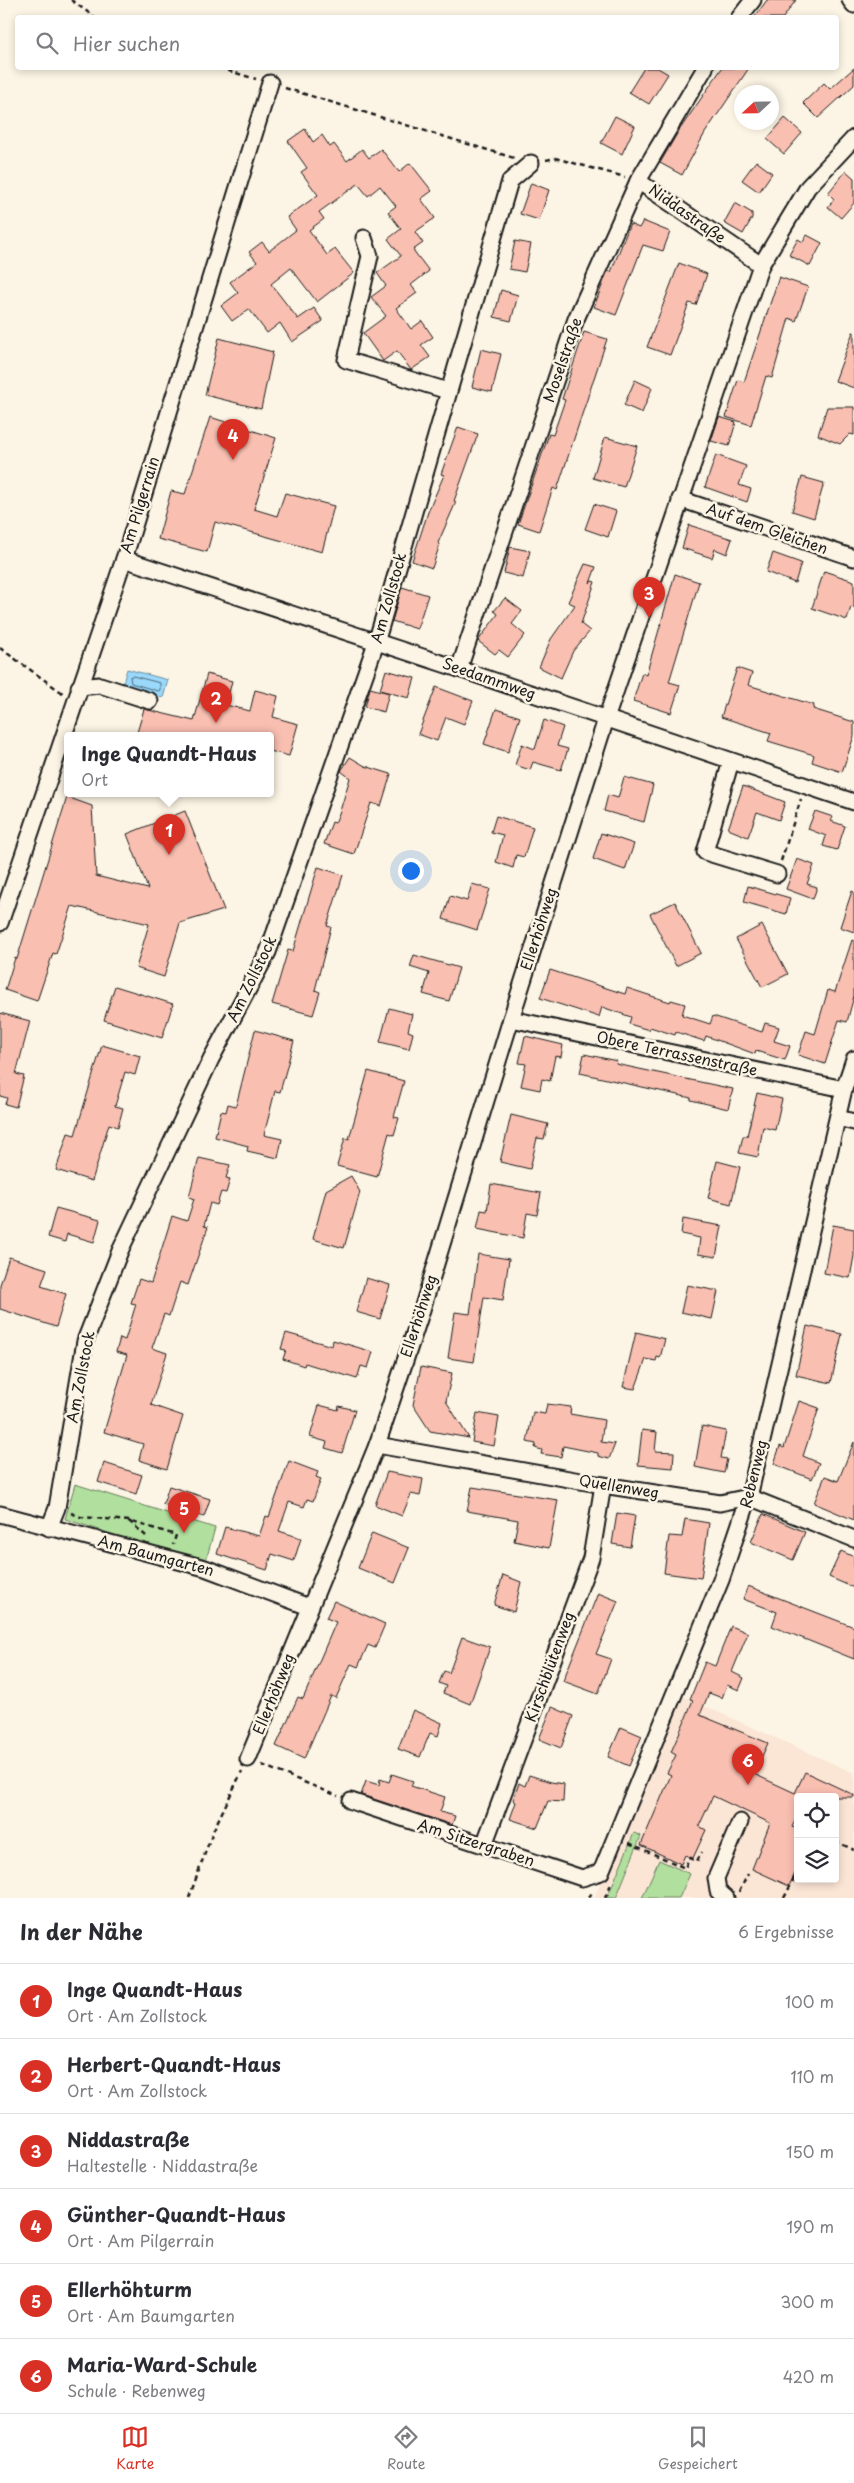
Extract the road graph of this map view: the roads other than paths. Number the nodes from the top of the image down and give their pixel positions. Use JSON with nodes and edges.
{"nodes":[{"id":1,"x":753,"y":0,"type":"edge"},
{"id":2,"x":850,"y":0,"type":"edge"},
{"id":3,"x":854,"y":5,"type":"edge"},
{"id":4,"x":741,"y":15,"type":"edge"},
{"id":5,"x":704,"y":70,"type":"edge"},
{"id":6,"x":270,"y":83,"type":"road end"},
{"id":7,"x":854,"y":138,"type":"edge"},
{"id":8,"x":531,"y":163,"type":"road end"},
{"id":9,"x":638,"y":181,"type":"junction"},
{"id":10,"x":364,"y":238,"type":"dead end"},
{"id":11,"x":761,"y":265,"type":"junction"},
{"id":12,"x":448,"y":391,"type":"junction"},
{"id":13,"x":680,"y":499,"type":"junction"},
{"id":14,"x":854,"y":558,"type":"edge"},
{"id":15,"x":124,"y":559,"type":"junction"},
{"id":16,"x":376,"y":643,"type":"junction"},
{"id":17,"x":459,"y":669,"type":"junction"},
{"id":18,"x":79,"y":687,"type":"junction"},
{"id":19,"x":150,"y":701,"type":"dead end"},
{"id":20,"x":606,"y":719,"type":"junction"},
{"id":21,"x":68,"y":732,"type":"edge"},
{"id":22,"x":64,"y":750,"type":"edge"},
{"id":23,"x":731,"y":761,"type":"junction"},
{"id":24,"x":61,"y":764,"type":"edge"},
{"id":25,"x":854,"y":802,"type":"edge"},
{"id":26,"x":777,"y":874,"type":"road end"},
{"id":27,"x":0,"y":924,"type":"edge"},
{"id":28,"x":510,"y":1019,"type":"junction"},
{"id":29,"x":854,"y":1059,"type":"edge"},
{"id":30,"x":844,"y":1088,"type":"junction"},
{"id":31,"x":838,"y":1118,"type":"junction"},
{"id":32,"x":854,"y":1122,"type":"edge"},
{"id":33,"x":377,"y":1445,"type":"junction"},
{"id":34,"x":602,"y":1485,"type":"junction"},
{"id":35,"x":749,"y":1497,"type":"junction"},
{"id":36,"x":0,"y":1514,"type":"edge"},
{"id":37,"x":49,"y":1528,"type":"junction"},
{"id":38,"x":854,"y":1539,"type":"edge"},
{"id":39,"x":309,"y":1607,"type":"junction"},
{"id":40,"x":248,"y":1759,"type":"road end"},
{"id":41,"x":351,"y":1802,"type":"road end"},
{"id":42,"x":740,"y":1822,"type":"dead end"},
{"id":43,"x":484,"y":1845,"type":"junction"},
{"id":44,"x":601,"y":1872,"type":"joint"},
{"id":45,"x":726,"y":1898,"type":"edge"}],
"edges":[{"from":1,"to":4,"type":"street"},
{"from":2,"to":3,"type":"street"},
{"from":5,"to":9,"type":"street","name":"Moselstraße"},
{"from":6,"to":15,"type":"street","name":"Am Pilgerrain"},
{"from":7,"to":11,"type":"street"},
{"from":8,"to":12,"type":"street","name":"Am Zollstock"},
{"from":9,"to":11,"type":"street","name":"Niddastraße"},
{"from":9,"to":17,"type":"street","name":"Moselstraße"},
{"from":10,"to":12,"type":"street"},
{"from":11,"to":13,"type":"street"},
{"from":12,"to":16,"type":"street","name":"Am Zollstock"},
{"from":13,"to":14,"type":"street","name":"Auf dem Gleichen"},
{"from":13,"to":20,"type":"street"},
{"from":15,"to":16,"type":"street","name":"Seedammweg"},
{"from":15,"to":18,"type":"street","name":"Am Pilgerrain"},
{"from":16,"to":17,"type":"street","name":"Seedammweg"},
{"from":16,"to":37,"type":"street","name":"Am Zollstock"},
{"from":17,"to":20,"type":"street","name":"Seedammweg"},
{"from":18,"to":19,"type":"street"},
{"from":18,"to":21,"type":"street","name":"Am Pilgerrain"},
{"from":20,"to":23,"type":"street","name":"Seedammweg"},
{"from":20,"to":28,"type":"street","name":"Ellerhöhweg"},
{"from":22,"to":24,"type":"street","name":"Am Pilgerrain"},
{"from":23,"to":25,"type":"street","name":"Seedammweg"},
{"from":23,"to":26,"type":"street"},
{"from":24,"to":27,"type":"street","name":"Am Pilgerrain"},
{"from":28,"to":30,"type":"street","name":"Obere Terrassenstraße"},
{"from":28,"to":33,"type":"street","name":"Ellerhöhweg"},
{"from":29,"to":30,"type":"street","name":"Rebenweg"},
{"from":30,"to":31,"type":"street","name":"Rebenweg"},
{"from":31,"to":32,"type":"street"},
{"from":31,"to":35,"type":"street","name":"Rebenweg"},
{"from":33,"to":34,"type":"street","name":"Quellenweg"},
{"from":33,"to":39,"type":"street","name":"Ellerhöhweg"},
{"from":34,"to":35,"type":"street","name":"Quellenweg"},
{"from":34,"to":43,"type":"street","name":"Kirschblütenweg"},
{"from":35,"to":38,"type":"street"},
{"from":35,"to":44,"type":"street","name":"Rebenweg"},
{"from":36,"to":37,"type":"street","name":"Am Baumgarten"},
{"from":37,"to":39,"type":"street","name":"Am Baumgarten"},
{"from":39,"to":40,"type":"street","name":"Ellerhöhweg"},
{"from":41,"to":43,"type":"street","name":"Am Sitzergraben"},
{"from":42,"to":45,"type":"street"},
{"from":43,"to":44,"type":"street","name":"Am Sitzergraben"}]}
